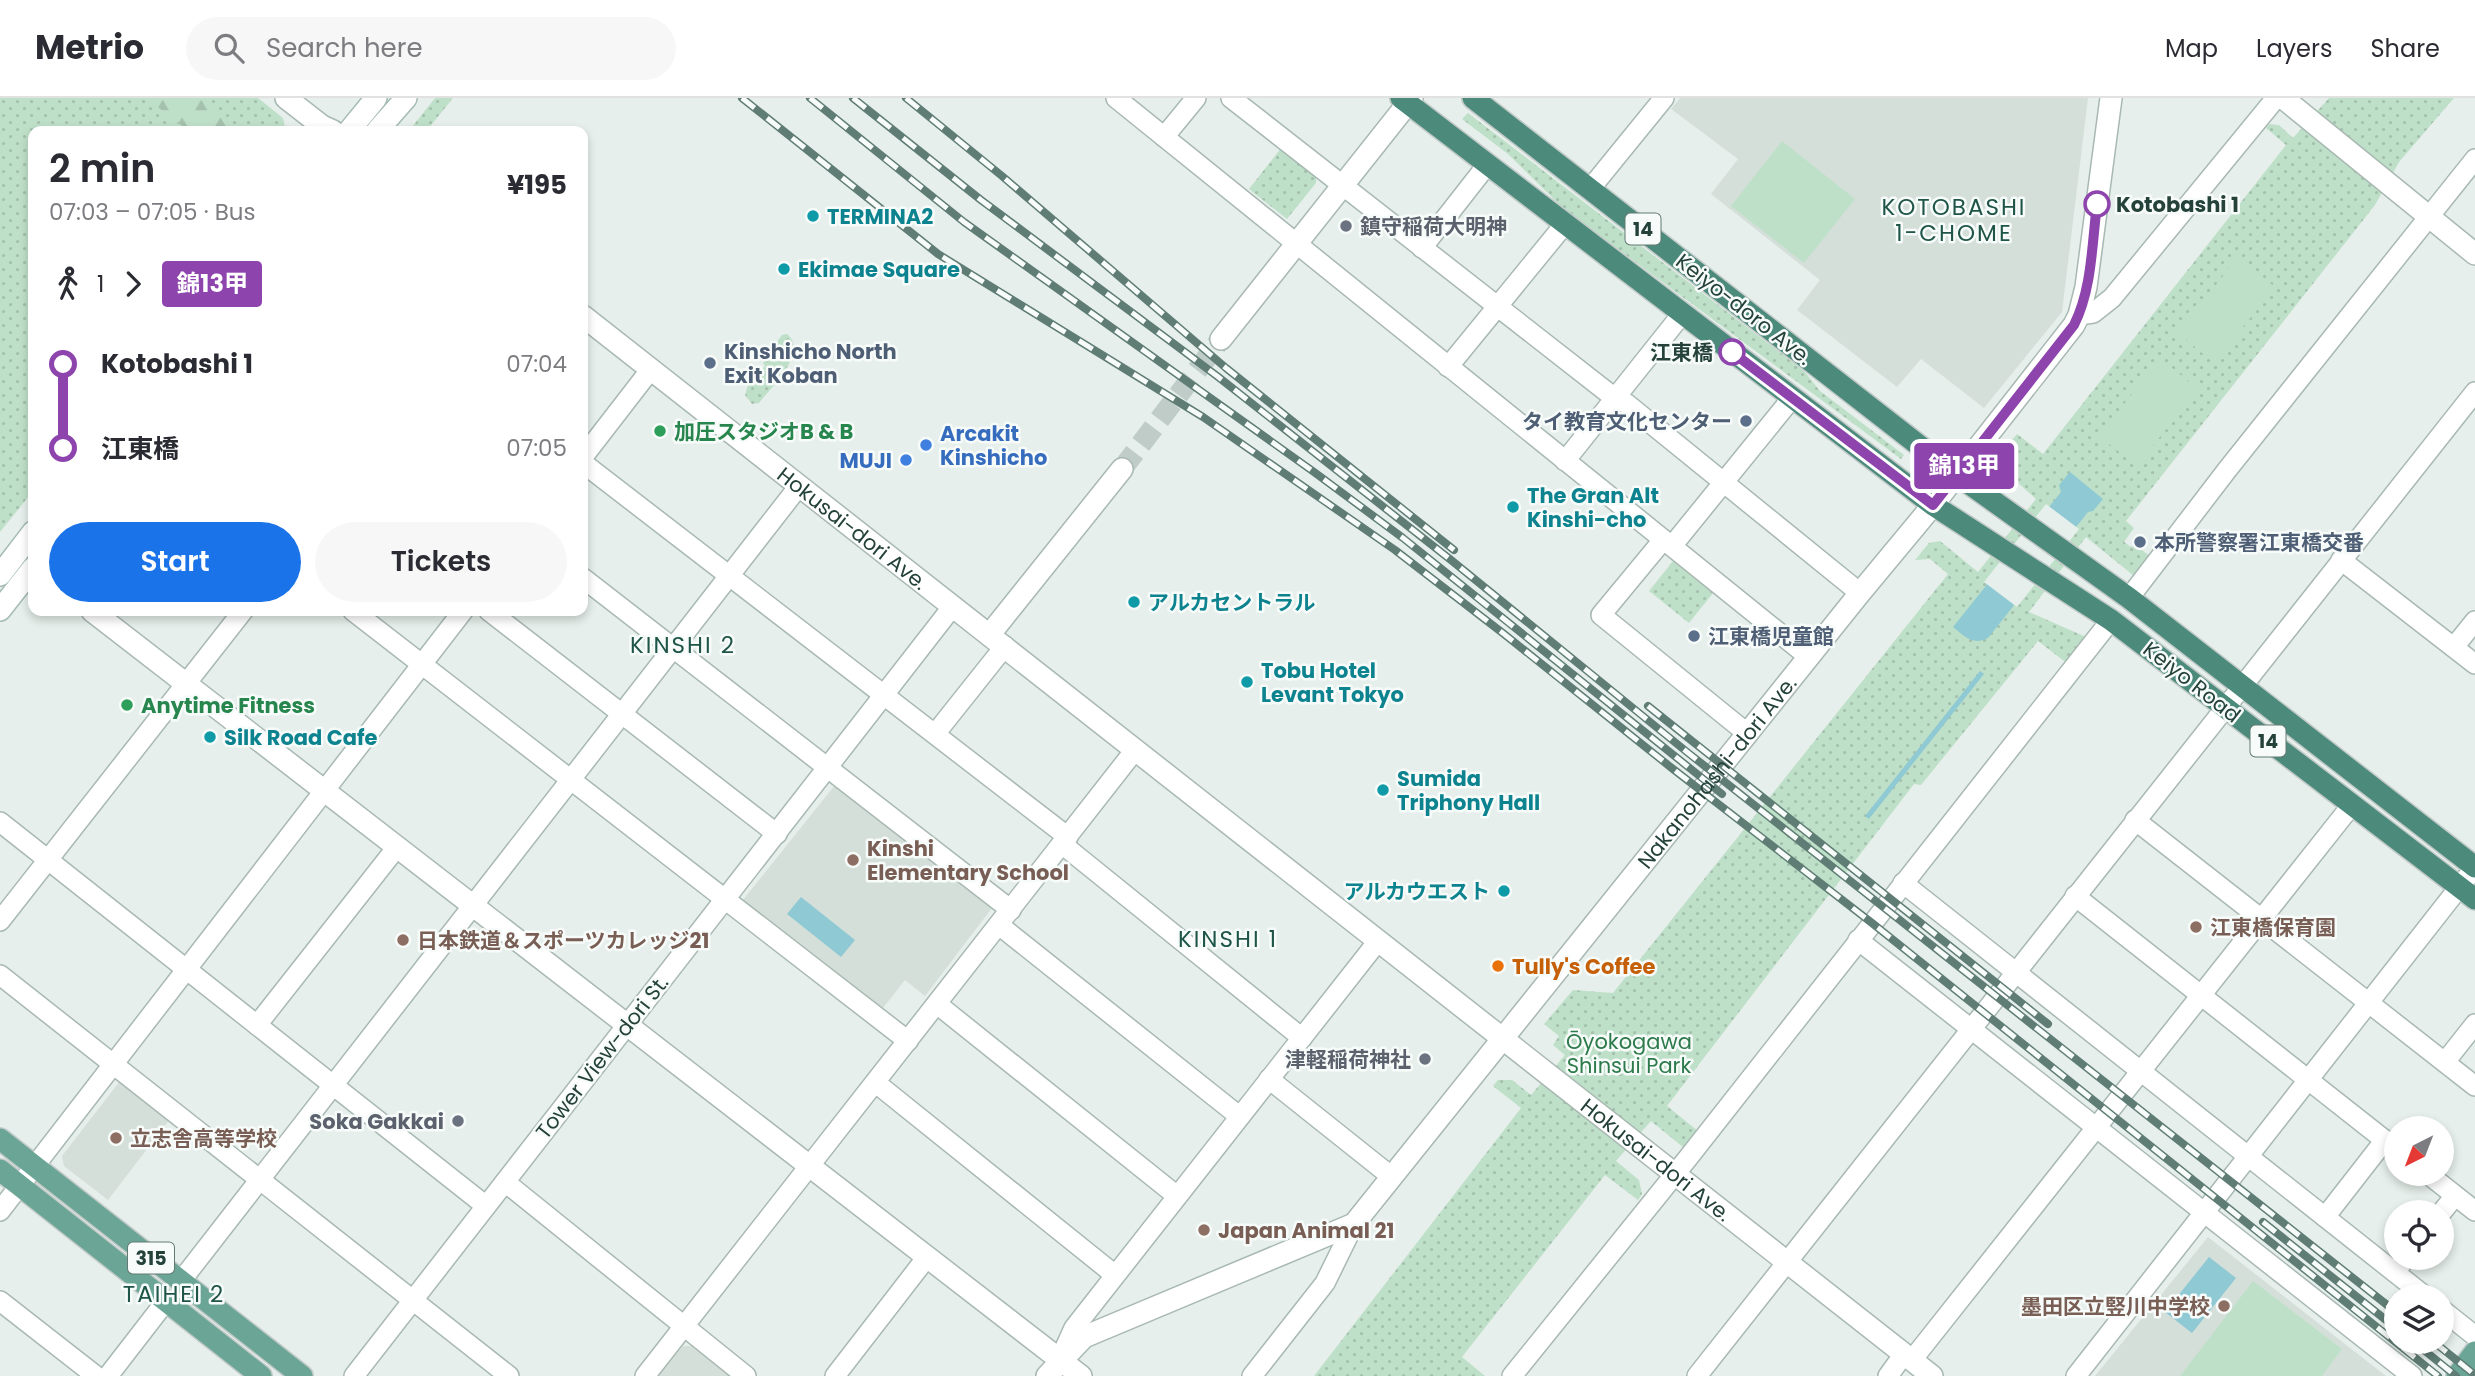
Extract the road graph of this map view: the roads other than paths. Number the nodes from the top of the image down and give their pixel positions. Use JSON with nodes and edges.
{"nodes":[{"id":1,"x":286,"y":98,"type":"edge"},
{"id":2,"x":376,"y":98,"type":"edge"},
{"id":3,"x":406,"y":98,"type":"edge"},
{"id":4,"x":1116,"y":98,"type":"edge"},
{"id":5,"x":1196,"y":98,"type":"edge"},
{"id":6,"x":1231,"y":98,"type":"edge"},
{"id":7,"x":1473,"y":98,"type":"edge"},
{"id":8,"x":1664,"y":98,"type":"edge"},
{"id":9,"x":2111,"y":98,"type":"edge"},
{"id":10,"x":2276,"y":98,"type":"edge"},
{"id":11,"x":2283,"y":98,"type":"edge"},
{"id":12,"x":1407,"y":100,"type":"edge"},
{"id":13,"x":322,"y":126,"type":"edge"},
{"id":14,"x":353,"y":126,"type":"edge"},
{"id":15,"x":381,"y":126,"type":"edge"},
{"id":16,"x":1164,"y":137,"type":"junction"},
{"id":17,"x":2475,"y":159,"type":"edge"},
{"id":18,"x":1487,"y":165,"type":"junction"},
{"id":19,"x":1341,"y":185,"type":"junction"},
{"id":20,"x":1590,"y":189,"type":"junction"},
{"id":21,"x":2430,"y":216,"type":"junction"},
{"id":22,"x":1564,"y":225,"type":"junction"},
{"id":23,"x":1296,"y":243,"type":"junction"},
{"id":24,"x":1422,"y":248,"type":"junction"},
{"id":25,"x":2475,"y":254,"type":"edge"},
{"id":26,"x":1498,"y":307,"type":"junction"},
{"id":27,"x":1682,"y":314,"type":"junction"},
{"id":28,"x":2079,"y":316,"type":"junction"},
{"id":29,"x":588,"y":320,"type":"edge"},
{"id":30,"x":1221,"y":339,"type":"tunnel mouth"},
{"id":31,"x":1448,"y":367,"type":"junction"},
{"id":32,"x":651,"y":369,"type":"junction"},
{"id":33,"x":1616,"y":397,"type":"junction"},
{"id":34,"x":1792,"y":398,"type":"junction"},
{"id":35,"x":2471,"y":404,"type":"edge"},
{"id":36,"x":588,"y":451,"type":"edge"},
{"id":37,"x":1565,"y":461,"type":"junction"},
{"id":38,"x":588,"y":467,"type":"edge"},
{"id":39,"x":1122,"y":469,"type":"tunnel mouth"},
{"id":40,"x":1957,"y":475,"type":"junction"},
{"id":41,"x":1724,"y":483,"type":"junction"},
{"id":42,"x":799,"y":486,"type":"junction"},
{"id":43,"x":1933,"y":505,"type":"junction"},
{"id":44,"x":2016,"y":517,"type":"joint"},
{"id":45,"x":1667,"y":543,"type":"junction"},
{"id":46,"x":2341,"y":560,"type":"junction"},
{"id":47,"x":28,"y":562,"type":"edge"},
{"id":48,"x":0,"y":575,"type":"edge"},
{"id":49,"x":730,"y":575,"type":"junction"},
{"id":50,"x":588,"y":582,"type":"edge"},
{"id":51,"x":1860,"y":593,"type":"junction"},
{"id":52,"x":2129,"y":597,"type":"junction"},
{"id":53,"x":953,"y":606,"type":"junction"},
{"id":54,"x":0,"y":610,"type":"edge"},
{"id":55,"x":98,"y":616,"type":"edge"},
{"id":56,"x":239,"y":616,"type":"edge"},
{"id":57,"x":358,"y":616,"type":"edge"},
{"id":58,"x":459,"y":616,"type":"edge"},
{"id":59,"x":496,"y":616,"type":"edge"},
{"id":60,"x":2112,"y":620,"type":"junction"},
{"id":61,"x":2475,"y":621,"type":"edge"},
{"id":62,"x":997,"y":640,"type":"junction"},
{"id":63,"x":2454,"y":647,"type":"junction"},
{"id":64,"x":673,"y":648,"type":"junction"},
{"id":65,"x":1809,"y":657,"type":"junction"},
{"id":66,"x":2475,"y":664,"type":"edge"},
{"id":67,"x":422,"y":665,"type":"junction"},
{"id":68,"x":185,"y":683,"type":"junction"},
{"id":69,"x":2242,"y":684,"type":"junction"},
{"id":70,"x":884,"y":694,"type":"junction"},
{"id":71,"x":2224,"y":707,"type":"junction"},
{"id":72,"x":622,"y":713,"type":"junction"},
{"id":73,"x":935,"y":734,"type":"junction"},
{"id":74,"x":1748,"y":734,"type":"junction"},
{"id":75,"x":1135,"y":750,"type":"junction"},
{"id":76,"x":827,"y":768,"type":"junction"},
{"id":77,"x":570,"y":780,"type":"junction"},
{"id":78,"x":324,"y":791,"type":"junction"},
{"id":79,"x":2351,"y":806,"type":"junction"},
{"id":80,"x":2135,"y":820,"type":"junction"},
{"id":81,"x":0,"y":822,"type":"edge"},
{"id":82,"x":777,"y":834,"type":"junction"},
{"id":83,"x":1065,"y":840,"type":"junction"},
{"id":84,"x":397,"y":847,"type":"junction"},
{"id":85,"x":49,"y":860,"type":"junction"},
{"id":86,"x":2475,"y":867,"type":"edge"},
{"id":87,"x":1903,"y":883,"type":"junction"},
{"id":88,"x":2467,"y":893,"type":"edge"},
{"id":89,"x":2075,"y":896,"type":"junction"},
{"id":90,"x":725,"y":899,"type":"junction"},
{"id":91,"x":472,"y":905,"type":"junction"},
{"id":92,"x":1005,"y":917,"type":"junction"},
{"id":93,"x":2261,"y":919,"type":"junction"},
{"id":94,"x":0,"y":921,"type":"edge"},
{"id":95,"x":1858,"y":940,"type":"junction"},
{"id":96,"x":1378,"y":941,"type":"junction"},
{"id":97,"x":186,"y":969,"type":"junction"},
{"id":98,"x":2015,"y":972,"type":"junction"},
{"id":99,"x":0,"y":975,"type":"edge"},
{"id":100,"x":2201,"y":995,"type":"junction"},
{"id":101,"x":2368,"y":1003,"type":"junction"},
{"id":102,"x":937,"y":1004,"type":"junction"},
{"id":103,"x":2475,"y":1024,"type":"edge"},
{"id":104,"x":257,"y":1025,"type":"junction"},
{"id":105,"x":627,"y":1025,"type":"junction"},
{"id":106,"x":1970,"y":1029,"type":"junction"},
{"id":107,"x":1301,"y":1038,"type":"junction"},
{"id":108,"x":1502,"y":1039,"type":"junction"},
{"id":109,"x":908,"y":1041,"type":"junction"},
{"id":110,"x":2445,"y":1062,"type":"junction"},
{"id":111,"x":113,"y":1064,"type":"junction"},
{"id":112,"x":2141,"y":1071,"type":"junction"},
{"id":113,"x":1269,"y":1079,"type":"junction"},
{"id":114,"x":2308,"y":1080,"type":"junction"},
{"id":115,"x":876,"y":1083,"type":"junction"},
{"id":116,"x":333,"y":1085,"type":"junction"},
{"id":117,"x":2475,"y":1086,"type":"edge"},
{"id":118,"x":1239,"y":1116,"type":"junction"},
{"id":119,"x":2096,"y":1127,"type":"junction"},
{"id":120,"x":0,"y":1139,"type":"edge"},
{"id":121,"x":2384,"y":1140,"type":"edge"},
{"id":122,"x":2384,"y":1152,"type":"edge"},
{"id":123,"x":2249,"y":1157,"type":"junction"},
{"id":124,"x":34,"y":1167,"type":"junction"},
{"id":125,"x":810,"y":1167,"type":"junction"},
{"id":126,"x":1668,"y":1169,"type":"junction"},
{"id":127,"x":0,"y":1170,"type":"edge"},
{"id":128,"x":1392,"y":1177,"type":"junction"},
{"id":129,"x":259,"y":1180,"type":"junction"},
{"id":130,"x":505,"y":1182,"type":"junction"},
{"id":131,"x":20,"y":1185,"type":"junction"},
{"id":132,"x":2443,"y":1186,"type":"edge"},
{"id":133,"x":1177,"y":1196,"type":"junction"},
{"id":134,"x":2455,"y":1196,"type":"junction"},
{"id":135,"x":2452,"y":1200,"type":"edge"},
{"id":136,"x":486,"y":1206,"type":"junction"},
{"id":137,"x":0,"y":1211,"type":"edge"},
{"id":138,"x":2475,"y":1211,"type":"edge"},
{"id":139,"x":2205,"y":1213,"type":"junction"},
{"id":140,"x":2325,"y":1217,"type":"junction"},
{"id":141,"x":1354,"y":1224,"type":"junction"},
{"id":142,"x":2384,"y":1254,"type":"edge"},
{"id":143,"x":927,"y":1257,"type":"junction"},
{"id":144,"x":1787,"y":1262,"type":"junction"},
{"id":145,"x":2405,"y":1270,"type":"edge"},
{"id":146,"x":1115,"y":1275,"type":"junction"},
{"id":147,"x":181,"y":1281,"type":"junction"},
{"id":148,"x":2416,"y":1284,"type":"edge"},
{"id":149,"x":412,"y":1300,"type":"junction"},
{"id":150,"x":0,"y":1301,"type":"edge"},
{"id":151,"x":166,"y":1301,"type":"junction"},
{"id":152,"x":2454,"y":1319,"type":"edge"},
{"id":153,"x":683,"y":1326,"type":"junction"},
{"id":154,"x":2475,"y":1336,"type":"edge"},
{"id":155,"x":2475,"y":1352,"type":"edge"},
{"id":156,"x":1908,"y":1357,"type":"junction"},
{"id":157,"x":1054,"y":1368,"type":"edge"},
{"id":158,"x":96,"y":1376,"type":"edge"},
{"id":159,"x":108,"y":1376,"type":"edge"},
{"id":160,"x":261,"y":1376,"type":"edge"},
{"id":161,"x":302,"y":1376,"type":"edge"},
{"id":162,"x":354,"y":1376,"type":"edge"},
{"id":163,"x":509,"y":1376,"type":"edge"},
{"id":164,"x":645,"y":1376,"type":"edge"},
{"id":165,"x":746,"y":1376,"type":"edge"},
{"id":166,"x":835,"y":1376,"type":"edge"},
{"id":167,"x":1081,"y":1376,"type":"edge"},
{"id":168,"x":1252,"y":1376,"type":"edge"},
{"id":169,"x":1512,"y":1376,"type":"edge"},
{"id":170,"x":1697,"y":1376,"type":"edge"},
{"id":171,"x":1888,"y":1376,"type":"edge"},
{"id":172,"x":1932,"y":1376,"type":"edge"},
{"id":173,"x":2076,"y":1376,"type":"edge"},
{"id":174,"x":2412,"y":1376,"type":"edge"},
{"id":175,"x":2457,"y":1376,"type":"edge"}],
"edges":[{"from":1,"to":13,"type":"street"},
{"from":2,"to":14,"type":"street"},
{"from":3,"to":15,"type":"street"},
{"from":4,"to":16,"type":"street"},
{"from":5,"to":16,"type":"street"},
{"from":6,"to":19,"type":"street"},
{"from":7,"to":20,"type":"highway","name":"Keiyo-doro Ave.","number":"14"},
{"from":8,"to":20,"type":"street"},
{"from":9,"to":28,"type":"street"},
{"from":10,"to":28,"type":"street"},
{"from":11,"to":21,"type":"street"},
{"from":12,"to":18,"type":"highway","name":"Keiyo-doro Ave.","number":"14"},
{"from":12,"to":19,"type":"street"},
{"from":16,"to":23,"type":"street"},
{"from":17,"to":21,"type":"street"},
{"from":18,"to":22,"type":"highway","name":"Keiyo-doro Ave.","number":"14"},
{"from":18,"to":24,"type":"street"},
{"from":19,"to":23,"type":"street"},
{"from":19,"to":24,"type":"street"},
{"from":20,"to":40,"type":"highway","name":"Keiyo-doro Ave.","number":"14"},
{"from":21,"to":25,"type":"street"},
{"from":21,"to":52,"type":"street"},
{"from":22,"to":26,"type":"street"},
{"from":22,"to":27,"type":"highway","name":"Keiyo-doro Ave.","number":"14"},
{"from":23,"to":30,"type":"street"},
{"from":23,"to":31,"type":"street"},
{"from":24,"to":26,"type":"street"},
{"from":26,"to":31,"type":"street"},
{"from":26,"to":33,"type":"street"},
{"from":27,"to":33,"type":"street"},
{"from":27,"to":34,"type":"highway","name":"Keiyo-doro Ave.","number":"14"},
{"from":28,"to":40,"type":"street","name":"Nakanohashi-dori Ave."},
{"from":29,"to":32,"type":"street","name":"Hokusai-dori Ave."},
{"from":31,"to":37,"type":"street"},
{"from":32,"to":36,"type":"street"},
{"from":32,"to":42,"type":"street","name":"Hokusai-dori Ave."},
{"from":33,"to":37,"type":"street"},
{"from":33,"to":41,"type":"street"},
{"from":34,"to":41,"type":"street"},
{"from":34,"to":43,"type":"highway","name":"Keiyo-doro Ave.","number":"14"},
{"from":35,"to":46,"type":"street"},
{"from":37,"to":45,"type":"street"},
{"from":38,"to":49,"type":"street"},
{"from":39,"to":62,"type":"street"},
{"from":40,"to":43,"type":"street","name":"Nakanohashi-dori Ave."},
{"from":40,"to":44,"type":"highway","name":"Keiyo-doro Ave.","number":"14"},
{"from":41,"to":45,"type":"street"},
{"from":41,"to":51,"type":"street"},
{"from":42,"to":49,"type":"street"},
{"from":42,"to":53,"type":"street","name":"Hokusai-dori Ave."},
{"from":43,"to":51,"type":"street","name":"Nakanohashi-dori Ave."},
{"from":43,"to":60,"type":"highway","name":"Keiyo Road","number":"14"},
{"from":44,"to":52,"type":"highway","name":"Keiyo Road","number":"14"},
{"from":45,"to":65,"type":"street"},
{"from":45,"to":74,"type":"street"},
{"from":46,"to":63,"type":"street"},
{"from":46,"to":69,"type":"street"},
{"from":47,"to":48,"type":"street"},
{"from":47,"to":54,"type":"street"},
{"from":49,"to":64,"type":"street"},
{"from":49,"to":70,"type":"street"},
{"from":50,"to":64,"type":"street"},
{"from":51,"to":65,"type":"street","name":"Nakanohashi-dori Ave."},
{"from":52,"to":69,"type":"highway","name":"Keiyo Road","number":"14"},
{"from":53,"to":62,"type":"street","name":"Hokusai-dori Ave."},
{"from":53,"to":70,"type":"street","name":"Tower View-dori St."},
{"from":55,"to":68,"type":"street"},
{"from":56,"to":68,"type":"street"},
{"from":57,"to":67,"type":"street"},
{"from":58,"to":67,"type":"street"},
{"from":59,"to":72,"type":"street"},
{"from":60,"to":71,"type":"highway","name":"Keiyo Road","number":"14"},
{"from":60,"to":87,"type":"street"},
{"from":61,"to":63,"type":"street"},
{"from":62,"to":73,"type":"street"},
{"from":62,"to":75,"type":"street","name":"Hokusai-dori Ave."},
{"from":63,"to":66,"type":"street"},
{"from":64,"to":72,"type":"street"},
{"from":64,"to":76,"type":"street"},
{"from":65,"to":74,"type":"street","name":"Nakanohashi-dori Ave."},
{"from":67,"to":77,"type":"street"},
{"from":67,"to":78,"type":"street"},
{"from":68,"to":78,"type":"street"},
{"from":68,"to":85,"type":"street"},
{"from":69,"to":71,"type":"street"},
{"from":69,"to":86,"type":"highway","name":"Keiyo Road","number":"14"},
{"from":70,"to":73,"type":"street"},
{"from":70,"to":76,"type":"street","name":"Tower View-dori St."},
{"from":71,"to":79,"type":"highway","name":"Keiyo Road","number":"14"},
{"from":71,"to":80,"type":"street"},
{"from":72,"to":77,"type":"street"},
{"from":72,"to":82,"type":"street"},
{"from":73,"to":83,"type":"street"},
{"from":74,"to":108,"type":"street","name":"Nakanohashi-dori Ave."},
{"from":75,"to":83,"type":"street"},
{"from":75,"to":96,"type":"street","name":"Hokusai-dori Ave."},
{"from":76,"to":82,"type":"street","name":"Tower View-dori St."},
{"from":76,"to":92,"type":"street"},
{"from":77,"to":90,"type":"street"},
{"from":77,"to":91,"type":"street"},
{"from":78,"to":84,"type":"street"},
{"from":78,"to":97,"type":"street"},
{"from":79,"to":88,"type":"highway","name":"Keiyo Road","number":"14"},
{"from":79,"to":93,"type":"street"},
{"from":80,"to":89,"type":"street"},
{"from":80,"to":93,"type":"street"},
{"from":81,"to":85,"type":"street"},
{"from":82,"to":90,"type":"street","name":"Tower View-dori St."},
{"from":83,"to":92,"type":"street"},
{"from":83,"to":107,"type":"street"},
{"from":84,"to":91,"type":"street"},
{"from":84,"to":104,"type":"street"},
{"from":85,"to":94,"type":"street"},
{"from":85,"to":97,"type":"street"},
{"from":86,"to":88,"type":"street"},
{"from":87,"to":95,"type":"street"},
{"from":87,"to":98,"type":"street"},
{"from":88,"to":101,"type":"street"},
{"from":89,"to":98,"type":"street"},
{"from":89,"to":100,"type":"street"},
{"from":90,"to":105,"type":"street","name":"Tower View-dori St."},
{"from":90,"to":109,"type":"street"},
{"from":91,"to":105,"type":"street"},
{"from":91,"to":116,"type":"street"},
{"from":92,"to":102,"type":"street"},
{"from":92,"to":118,"type":"street"},
{"from":93,"to":100,"type":"street"},
{"from":93,"to":101,"type":"street"},
{"from":95,"to":106,"type":"street"},
{"from":95,"to":126,"type":"street"},
{"from":96,"to":107,"type":"street"},
{"from":96,"to":108,"type":"street","name":"Hokusai-dori Ave."},
{"from":97,"to":104,"type":"street"},
{"from":97,"to":111,"type":"street"},
{"from":98,"to":106,"type":"street"},
{"from":98,"to":112,"type":"street"},
{"from":99,"to":111,"type":"street"},
{"from":100,"to":112,"type":"street"},
{"from":100,"to":114,"type":"street"},
{"from":101,"to":110,"type":"street"},
{"from":101,"to":114,"type":"street"},
{"from":102,"to":109,"type":"street"},
{"from":102,"to":133,"type":"street"},
{"from":103,"to":110,"type":"street"},
{"from":104,"to":116,"type":"street"},
{"from":105,"to":125,"type":"street"},
{"from":105,"to":130,"type":"street","name":"Tower View-dori St."},
{"from":106,"to":119,"type":"street"},
{"from":106,"to":144,"type":"street"},
{"from":107,"to":113,"type":"street"},
{"from":108,"to":126,"type":"street","name":"Hokusai-dori Ave."},
{"from":108,"to":128,"type":"street","name":"Nakanohashi-dori Ave."},
{"from":109,"to":115,"type":"street"},
{"from":110,"to":117,"type":"street"},
{"from":111,"to":124,"type":"street"},
{"from":111,"to":129,"type":"street"},
{"from":112,"to":119,"type":"street"},
{"from":112,"to":123,"type":"street"},
{"from":113,"to":118,"type":"street"},
{"from":113,"to":128,"type":"street"},
{"from":114,"to":121,"type":"street"},
{"from":114,"to":123,"type":"street"},
{"from":115,"to":125,"type":"street"},
{"from":115,"to":146,"type":"street"},
{"from":116,"to":129,"type":"street"},
{"from":116,"to":136,"type":"street"},
{"from":118,"to":133,"type":"street"},
{"from":119,"to":139,"type":"street"},
{"from":119,"to":156,"type":"street"},
{"from":120,"to":124,"type":"main road","number":"315"},
{"from":122,"to":140,"type":"street"},
{"from":123,"to":139,"type":"street"},
{"from":123,"to":140,"type":"street"},
{"from":124,"to":131,"type":"street"},
{"from":124,"to":147,"type":"main road","number":"315"},
{"from":125,"to":143,"type":"street"},
{"from":125,"to":153,"type":"street"},
{"from":126,"to":144,"type":"street","name":"Hokusai-dori Ave."},
{"from":126,"to":169,"type":"street"},
{"from":127,"to":131,"type":"main road","number":"315"},
{"from":128,"to":141,"type":"street","name":"Nakanohashi-dori Ave."},
{"from":129,"to":147,"type":"street"},
{"from":129,"to":149,"type":"street"},
{"from":130,"to":136,"type":"street","name":"Tower View-dori St."},
{"from":130,"to":153,"type":"street"},
{"from":131,"to":137,"type":"street"},
{"from":131,"to":151,"type":"main road","number":"315"},
{"from":132,"to":134,"type":"street"},
{"from":133,"to":146,"type":"street"},
{"from":134,"to":135,"type":"street"},
{"from":134,"to":138,"type":"street"},
{"from":136,"to":149,"type":"street","name":"Tower View-dori St."},
{"from":139,"to":173,"type":"street"},
{"from":139,"to":174,"type":"street"},
{"from":140,"to":142,"type":"street"},
{"from":141,"to":157,"type":"street"},
{"from":141,"to":168,"type":"street"},
{"from":143,"to":157,"type":"street"},
{"from":143,"to":166,"type":"street"},
{"from":144,"to":156,"type":"street","name":"Hokusai-dori Ave."},
{"from":144,"to":170,"type":"street"},
{"from":145,"to":148,"type":"street"},
{"from":146,"to":157,"type":"street"},
{"from":147,"to":161,"type":"main road","number":"315"},
{"from":149,"to":162,"type":"street","name":"Tower View-dori St."},
{"from":149,"to":163,"type":"street"},
{"from":150,"to":158,"type":"street"},
{"from":151,"to":159,"type":"street"},
{"from":151,"to":160,"type":"main road","number":"315"},
{"from":152,"to":154,"type":"street"},
{"from":153,"to":164,"type":"street"},
{"from":153,"to":165,"type":"street"},
{"from":155,"to":175,"type":"main road"},
{"from":156,"to":171,"type":"street"},
{"from":156,"to":172,"type":"street","name":"Hokusai-dori Ave."},
{"from":157,"to":167,"type":"street"}]}
